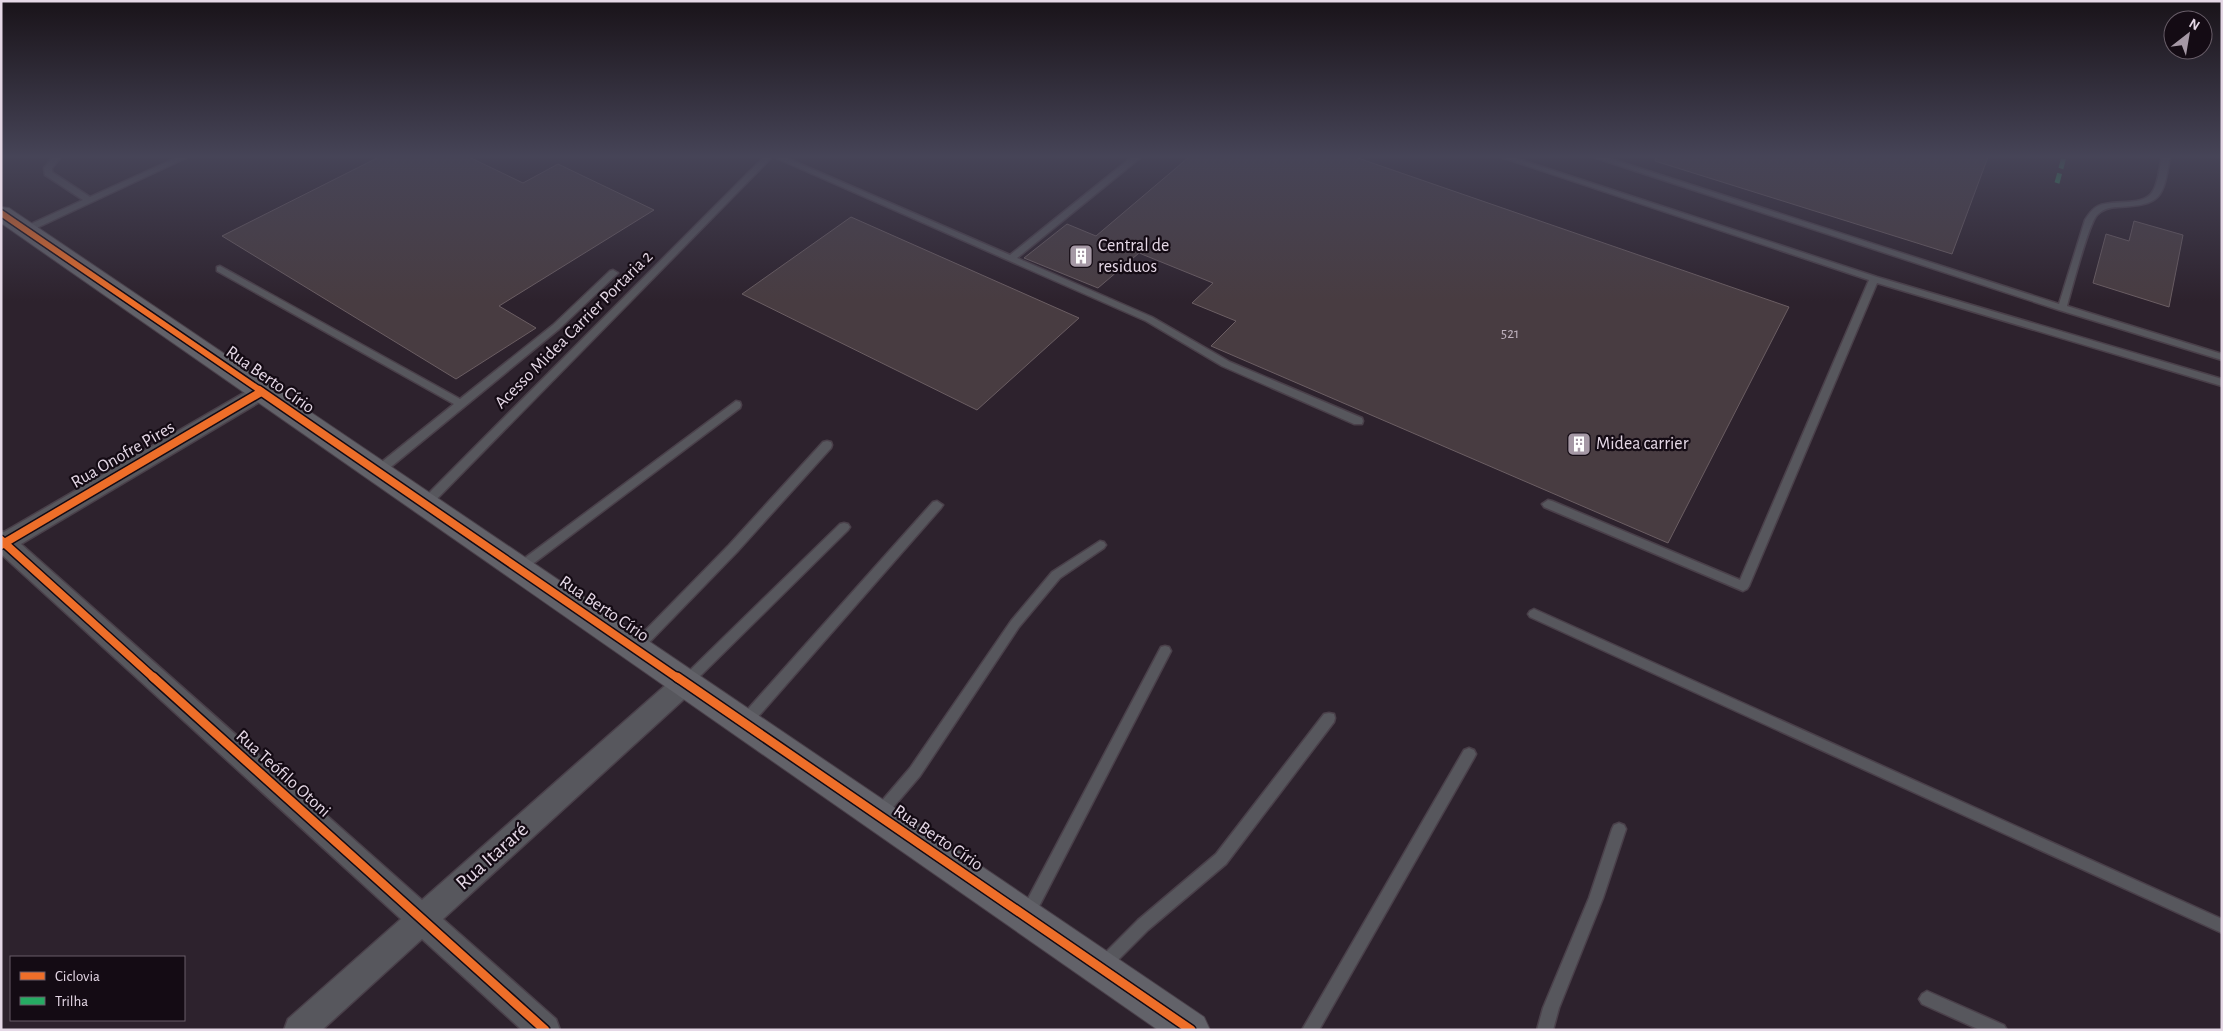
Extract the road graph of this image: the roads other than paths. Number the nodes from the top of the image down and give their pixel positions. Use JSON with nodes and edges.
{"nodes":[{"id":1,"x":76,"y":205,"type":"edge"},
{"id":2,"x":720,"y":205,"type":"edge"},
{"id":3,"x":889,"y":205,"type":"edge"},
{"id":4,"x":1078,"y":205,"type":"edge"},
{"id":5,"x":1651,"y":205,"type":"edge"},
{"id":6,"x":1745,"y":205,"type":"edge"},
{"id":7,"x":2120,"y":205,"type":"edge"},
{"id":8,"x":1,"y":213,"type":"edge"},
{"id":9,"x":25,"y":230,"type":"junction"},
{"id":10,"x":1011,"y":258,"type":"junction"},
{"id":11,"x":220,"y":269,"type":"dead end"},
{"id":12,"x":613,"y":273,"type":"dead end"},
{"id":13,"x":1874,"y":279,"type":"junction"},
{"id":14,"x":2062,"y":308,"type":"junction"},
{"id":15,"x":2222,"y":357,"type":"edge"},
{"id":16,"x":2222,"y":383,"type":"edge"},
{"id":17,"x":261,"y":392,"type":"junction"},
{"id":18,"x":461,"y":404,"type":"junction"},
{"id":19,"x":736,"y":405,"type":"dead end"},
{"id":20,"x":1358,"y":421,"type":"dead end"},
{"id":21,"x":828,"y":445,"type":"dead end"},
{"id":22,"x":377,"y":472,"type":"junction"},
{"id":23,"x":425,"y":504,"type":"junction"},
{"id":24,"x":1548,"y":504,"type":"dead end"},
{"id":25,"x":937,"y":505,"type":"dead end"},
{"id":26,"x":844,"y":527,"type":"dead end"},
{"id":27,"x":2,"y":542,"type":"edge"},
{"id":28,"x":1100,"y":545,"type":"dead end"},
{"id":29,"x":518,"y":569,"type":"junction"},
{"id":30,"x":1534,"y":614,"type":"dead end"},
{"id":31,"x":635,"y":648,"type":"junction"},
{"id":32,"x":1166,"y":651,"type":"dead end"},
{"id":33,"x":685,"y":683,"type":"junction"},
{"id":34,"x":1329,"y":718,"type":"dead end"},
{"id":35,"x":744,"y":723,"type":"junction"},
{"id":36,"x":1468,"y":754,"type":"dead end"},
{"id":37,"x":878,"y":815,"type":"junction"},
{"id":38,"x":1619,"y":829,"type":"dead end"},
{"id":39,"x":1026,"y":917,"type":"junction"},
{"id":40,"x":422,"y":919,"type":"junction"},
{"id":41,"x":2222,"y":926,"type":"edge"},
{"id":42,"x":1100,"y":967,"type":"junction"},
{"id":43,"x":1928,"y":999,"type":"dead end"},
{"id":44,"x":299,"y":1030,"type":"edge"},
{"id":45,"x":545,"y":1030,"type":"edge"},
{"id":46,"x":1191,"y":1030,"type":"edge"},
{"id":47,"x":1310,"y":1030,"type":"edge"},
{"id":48,"x":1545,"y":1030,"type":"edge"},
{"id":49,"x":1999,"y":1030,"type":"edge"}],
"edges":[{"from":1,"to":9,"type":"lane"},
{"from":2,"to":23,"type":"lane","name":"Acesso Midea Carrier Portaria 2"},
{"from":3,"to":10,"type":"lane"},
{"from":4,"to":10,"type":"lane"},
{"from":5,"to":13,"type":"lane"},
{"from":6,"to":14,"type":"lane"},
{"from":7,"to":14,"type":"lane"},
{"from":8,"to":9,"type":"street","name":"Rua Berto Círio"},
{"from":9,"to":17,"type":"street","name":"Rua Berto Círio"},
{"from":10,"to":20,"type":"lane"},
{"from":11,"to":18,"type":"lane"},
{"from":12,"to":18,"type":"lane"},
{"from":13,"to":16,"type":"lane"},
{"from":13,"to":24,"type":"lane"},
{"from":14,"to":15,"type":"lane"},
{"from":17,"to":22,"type":"street","name":"Rua Berto Círio"},
{"from":17,"to":27,"type":"street","name":"Rua Onofre Pires"},
{"from":18,"to":22,"type":"lane"},
{"from":19,"to":29,"type":"lane"},
{"from":21,"to":31,"type":"lane"},
{"from":22,"to":23,"type":"street","name":"Rua Berto Círio"},
{"from":23,"to":29,"type":"street","name":"Rua Berto Círio"},
{"from":25,"to":35,"type":"lane"},
{"from":26,"to":33,"type":"lane"},
{"from":27,"to":40,"type":"street","name":"Rua Teófilo Otoni"},
{"from":28,"to":37,"type":"lane"},
{"from":29,"to":31,"type":"street","name":"Rua Berto Círio"},
{"from":30,"to":41,"type":"lane"},
{"from":31,"to":33,"type":"street","name":"Rua Berto Círio"},
{"from":32,"to":39,"type":"lane"},
{"from":33,"to":35,"type":"street","name":"Rua Berto Círio"},
{"from":33,"to":40,"type":"street","name":"Rua Itararé"},
{"from":34,"to":42,"type":"lane"},
{"from":35,"to":37,"type":"street","name":"Rua Berto Círio"},
{"from":36,"to":47,"type":"lane"},
{"from":37,"to":39,"type":"street","name":"Rua Berto Círio"},
{"from":38,"to":48,"type":"lane"},
{"from":39,"to":42,"type":"street","name":"Rua Berto Círio"},
{"from":40,"to":44,"type":"street","name":"Rua Itararé"},
{"from":40,"to":45,"type":"street","name":"Rua Teófilo Otoni"},
{"from":42,"to":46,"type":"street","name":"Rua Berto Círio"},
{"from":43,"to":49,"type":"lane"}]}
